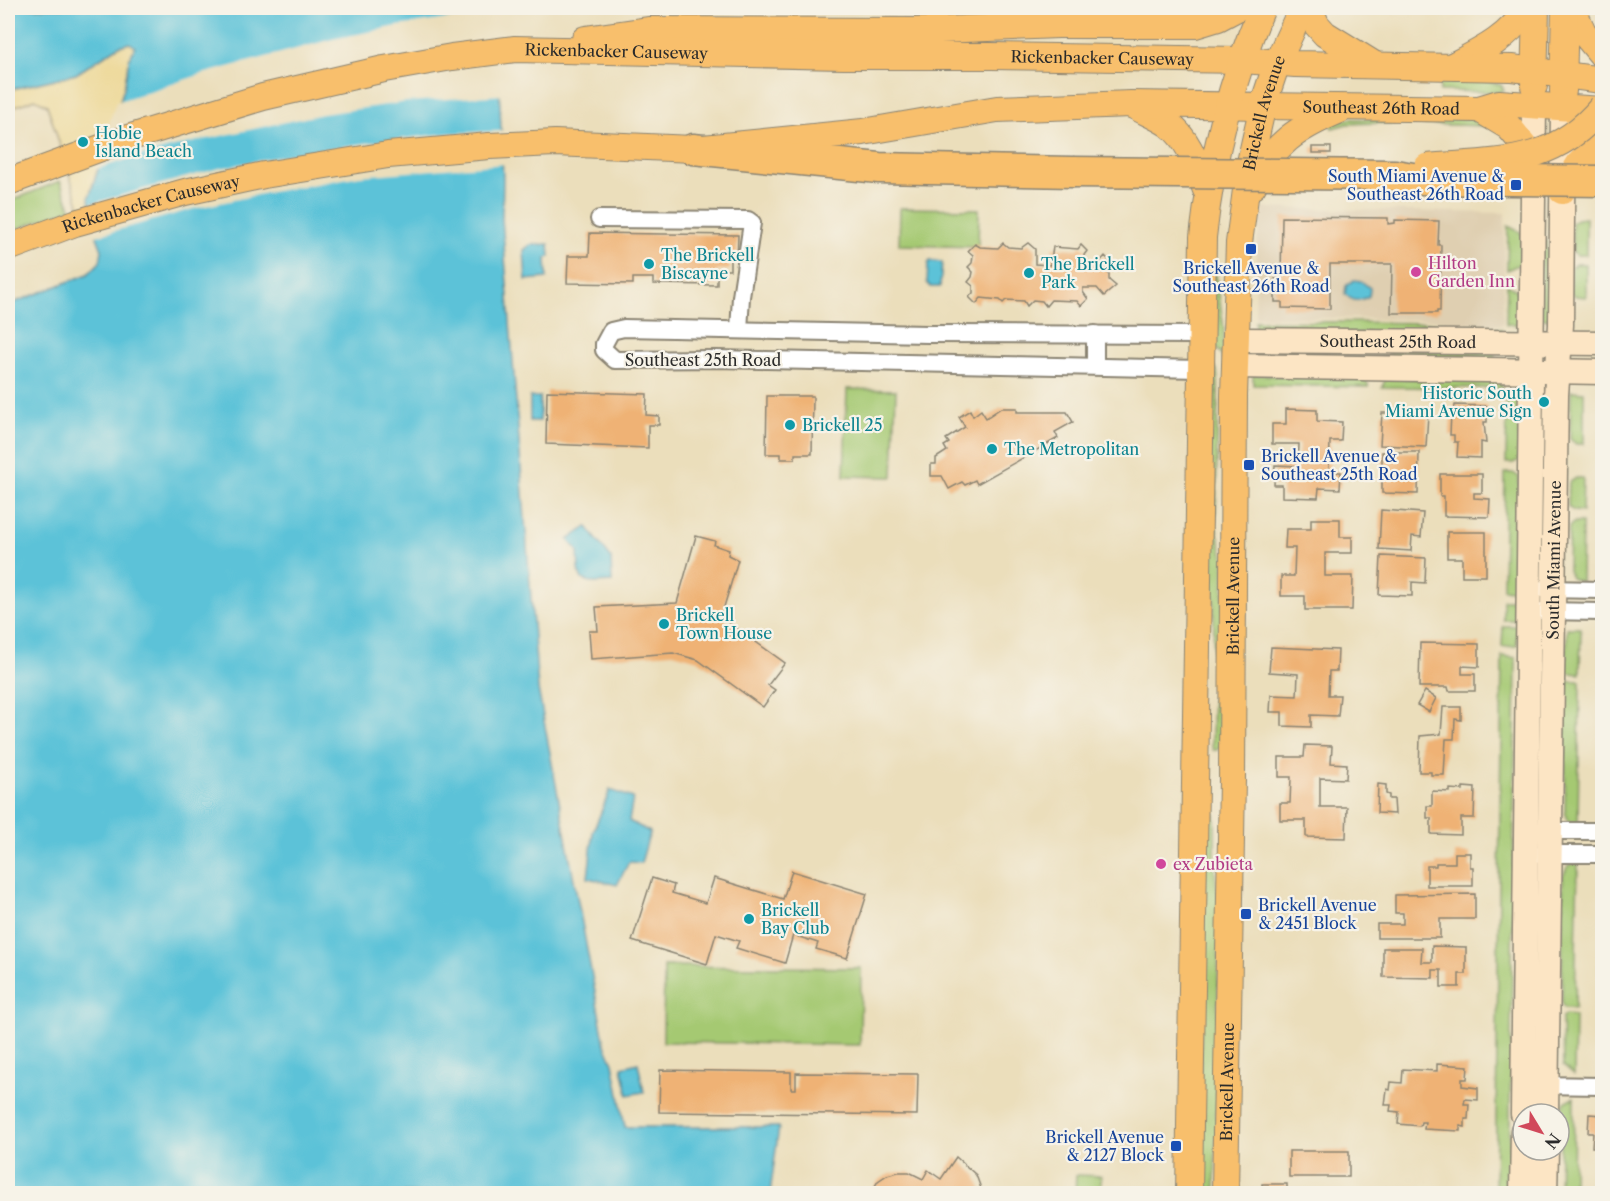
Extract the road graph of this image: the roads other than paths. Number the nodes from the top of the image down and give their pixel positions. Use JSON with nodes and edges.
{"nodes":[{"id":1,"x":1237,"y":8,"type":"edge"},
{"id":2,"x":1262,"y":8,"type":"edge"},
{"id":3,"x":1302,"y":8,"type":"edge"},
{"id":4,"x":1310,"y":8,"type":"edge"},
{"id":5,"x":1527,"y":8,"type":"edge"},
{"id":6,"x":1536,"y":8,"type":"edge"},
{"id":7,"x":1565,"y":8,"type":"edge"},
{"id":8,"x":1572,"y":8,"type":"edge"},
{"id":9,"x":515,"y":50,"type":"junction"},
{"id":10,"x":1602,"y":55,"type":"edge"},
{"id":11,"x":1242,"y":60,"type":"junction"},
{"id":12,"x":1277,"y":63,"type":"junction"},
{"id":13,"x":1375,"y":65,"type":"junction"},
{"id":14,"x":1451,"y":67,"type":"junction"},
{"id":15,"x":1535,"y":71,"type":"junction"},
{"id":16,"x":1564,"y":75,"type":"junction"},
{"id":17,"x":1602,"y":80,"type":"edge"},
{"id":18,"x":1131,"y":104,"type":"junction"},
{"id":19,"x":1228,"y":105,"type":"junction"},
{"id":20,"x":1263,"y":105,"type":"junction"},
{"id":21,"x":1534,"y":105,"type":"junction"},
{"id":22,"x":1348,"y":106,"type":"junction"},
{"id":23,"x":1563,"y":106,"type":"junction"},
{"id":24,"x":1479,"y":109,"type":"junction"},
{"id":25,"x":1602,"y":109,"type":"edge"},
{"id":26,"x":1602,"y":141,"type":"edge"},
{"id":27,"x":693,"y":149,"type":"junction"},
{"id":28,"x":1533,"y":156,"type":"junction"},
{"id":29,"x":1395,"y":175,"type":"junction"},
{"id":30,"x":1602,"y":181,"type":"edge"},
{"id":31,"x":8,"y":182,"type":"edge"},
{"id":32,"x":1562,"y":191,"type":"junction"},
{"id":33,"x":1208,"y":195,"type":"junction"},
{"id":34,"x":1244,"y":203,"type":"junction"},
{"id":35,"x":599,"y":219,"type":"dead end"},
{"id":36,"x":8,"y":248,"type":"edge"},
{"id":37,"x":739,"y":330,"type":"junction"},
{"id":38,"x":764,"y":331,"type":"junction"},
{"id":39,"x":928,"y":334,"type":"junction"},
{"id":40,"x":1095,"y":334,"type":"junction"},
{"id":41,"x":1200,"y":335,"type":"junction"},
{"id":42,"x":1236,"y":340,"type":"junction"},
{"id":43,"x":1381,"y":341,"type":"junction"},
{"id":44,"x":1559,"y":341,"type":"junction"},
{"id":45,"x":1531,"y":342,"type":"junction"},
{"id":46,"x":1602,"y":343,"type":"edge"},
{"id":47,"x":762,"y":360,"type":"junction"},
{"id":48,"x":927,"y":363,"type":"junction"},
{"id":49,"x":1095,"y":366,"type":"junction"},
{"id":50,"x":1235,"y":366,"type":"junction"},
{"id":51,"x":1200,"y":369,"type":"junction"},
{"id":52,"x":1379,"y":369,"type":"junction"},
{"id":53,"x":1530,"y":371,"type":"junction"},
{"id":54,"x":1558,"y":371,"type":"junction"},
{"id":55,"x":1602,"y":372,"type":"edge"},
{"id":56,"x":1234,"y":396,"type":"junction"},
{"id":57,"x":1602,"y":590,"type":"edge"},
{"id":58,"x":1541,"y":600,"type":"junction"},
{"id":59,"x":1602,"y":612,"type":"edge"},
{"id":60,"x":1195,"y":779,"type":"junction"},
{"id":61,"x":1232,"y":779,"type":"junction"},
{"id":62,"x":1602,"y":831,"type":"edge"},
{"id":63,"x":1538,"y":842,"type":"junction"},
{"id":64,"x":1602,"y":854,"type":"edge"},
{"id":65,"x":1535,"y":1085,"type":"junction"},
{"id":66,"x":1602,"y":1086,"type":"edge"},
{"id":67,"x":1528,"y":1102,"type":"edge"},
{"id":68,"x":1541,"y":1102,"type":"edge"},
{"id":69,"x":1523,"y":1162,"type":"edge"},
{"id":70,"x":1546,"y":1162,"type":"edge"},
{"id":71,"x":1189,"y":1194,"type":"edge"},
{"id":72,"x":1225,"y":1194,"type":"edge"},
{"id":73,"x":1522,"y":1194,"type":"edge"},
{"id":74,"x":1545,"y":1194,"type":"edge"}],
"edges":[{"from":1,"to":9,"type":"main road"},
{"from":2,"to":11,"type":"main road"},
{"from":3,"to":12,"type":"main road","name":"Brickell Avenue"},
{"from":4,"to":13,"type":"main road"},
{"from":5,"to":14,"type":"main road"},
{"from":6,"to":15,"type":"main road","name":"South Miami Avenue"},
{"from":7,"to":16,"type":"main road","name":"South Miami Avenue"},
{"from":8,"to":10,"type":"main road"},
{"from":9,"to":11,"type":"main road","name":"Rickenbacker Causeway"},
{"from":9,"to":31,"type":"main road","name":"Rickenbacker Causeway"},
{"from":11,"to":12,"type":"main road"},
{"from":11,"to":19,"type":"main road"},
{"from":12,"to":13,"type":"main road"},
{"from":12,"to":20,"type":"main road","name":"Brickell Avenue"},
{"from":13,"to":14,"type":"main road"},
{"from":14,"to":15,"type":"main road"},
{"from":15,"to":16,"type":"main road"},
{"from":15,"to":21,"type":"main road","name":"South Miami Avenue"},
{"from":16,"to":17,"type":"main road"},
{"from":16,"to":23,"type":"main road","name":"South Miami Avenue"},
{"from":18,"to":19,"type":"main road","name":"Rickenbacker Causeway"},
{"from":18,"to":27,"type":"main road","name":"Rickenbacker Causeway"},
{"from":18,"to":33,"type":"main road"},
{"from":19,"to":20,"type":"main road","name":"Southeast 26th Road"},
{"from":19,"to":33,"type":"main road"},
{"from":20,"to":22,"type":"main road","name":"Southeast 26th Road"},
{"from":20,"to":34,"type":"main road","name":"Brickell Avenue"},
{"from":21,"to":23,"type":"main road","name":"Southeast 26th Road"},
{"from":21,"to":24,"type":"main road","name":"Southeast 26th Road"},
{"from":21,"to":28,"type":"main road","name":"South Miami Avenue"},
{"from":22,"to":24,"type":"main road","name":"Southeast 26th Road"},
{"from":22,"to":34,"type":"main road"},
{"from":23,"to":25,"type":"main road","name":"Southeast 26th Road"},
{"from":23,"to":32,"type":"main road","name":"South Miami Avenue"},
{"from":24,"to":28,"type":"main road"},
{"from":25,"to":29,"type":"main road","bridge":true},
{"from":26,"to":32,"type":"main road"},
{"from":27,"to":29,"type":"highway","bridge":true},
{"from":27,"to":36,"type":"main road","name":"Rickenbacker Causeway"},
{"from":28,"to":45,"type":"main road","name":"South Miami Avenue"},
{"from":29,"to":30,"type":"highway","bridge":true},
{"from":32,"to":44,"type":"main road","name":"South Miami Avenue"},
{"from":33,"to":41,"type":"main road"},
{"from":34,"to":42,"type":"main road","name":"Brickell Avenue"},
{"from":35,"to":37,"type":"street"},
{"from":37,"to":38,"type":"street","name":"Southeast 25th Road"},
{"from":37,"to":47,"type":"street","name":"Southeast 25th Road"},
{"from":38,"to":39,"type":"street","name":"Southeast 25th Road"},
{"from":38,"to":47,"type":"street"},
{"from":39,"to":40,"type":"street","name":"Southeast 25th Road"},
{"from":39,"to":48,"type":"street"},
{"from":40,"to":41,"type":"street","name":"Southeast 25th Road"},
{"from":40,"to":49,"type":"street"},
{"from":41,"to":51,"type":"main road"},
{"from":41,"to":56,"type":"main road"},
{"from":42,"to":43,"type":"main road","name":"Southeast 25th Road"},
{"from":42,"to":50,"type":"main road","name":"Brickell Avenue"},
{"from":43,"to":45,"type":"main road","name":"Southeast 25th Road"},
{"from":43,"to":52,"type":"main road"},
{"from":44,"to":45,"type":"main road","name":"Southeast 25th Road"},
{"from":44,"to":46,"type":"main road","name":"Southeast 25th Road"},
{"from":44,"to":54,"type":"main road","name":"South Miami Avenue"},
{"from":45,"to":53,"type":"main road","name":"South Miami Avenue"},
{"from":47,"to":48,"type":"street","name":"Southeast 25th Road"},
{"from":48,"to":49,"type":"street","name":"Southeast 25th Road"},
{"from":49,"to":51,"type":"street","name":"Southeast 25th Road"},
{"from":50,"to":52,"type":"main road","name":"Southeast 25th Road"},
{"from":50,"to":56,"type":"main road","name":"Brickell Avenue"},
{"from":51,"to":60,"type":"main road"},
{"from":52,"to":53,"type":"main road","name":"Southeast 25th Road"},
{"from":53,"to":54,"type":"main road","name":"Southeast 25th Road"},
{"from":53,"to":58,"type":"main road","name":"South Miami Avenue"},
{"from":54,"to":55,"type":"main road","name":"Southeast 25th Road"},
{"from":54,"to":58,"type":"main road","name":"South Miami Avenue"},
{"from":56,"to":61,"type":"main road","name":"Brickell Avenue"},
{"from":57,"to":58,"type":"street"},
{"from":58,"to":59,"type":"street"},
{"from":58,"to":63,"type":"main road","name":"South Miami Avenue"},
{"from":60,"to":61,"type":"main road"},
{"from":60,"to":71,"type":"main road"},
{"from":61,"to":72,"type":"main road","name":"Brickell Avenue"},
{"from":62,"to":63,"type":"street"},
{"from":63,"to":64,"type":"street"},
{"from":63,"to":65,"type":"main road","name":"South Miami Avenue"},
{"from":65,"to":66,"type":"street"},
{"from":65,"to":67,"type":"main road","name":"South Miami Avenue"},
{"from":65,"to":68,"type":"main road","name":"South Miami Avenue"},
{"from":69,"to":73,"type":"main road"},
{"from":70,"to":74,"type":"main road"}]}
